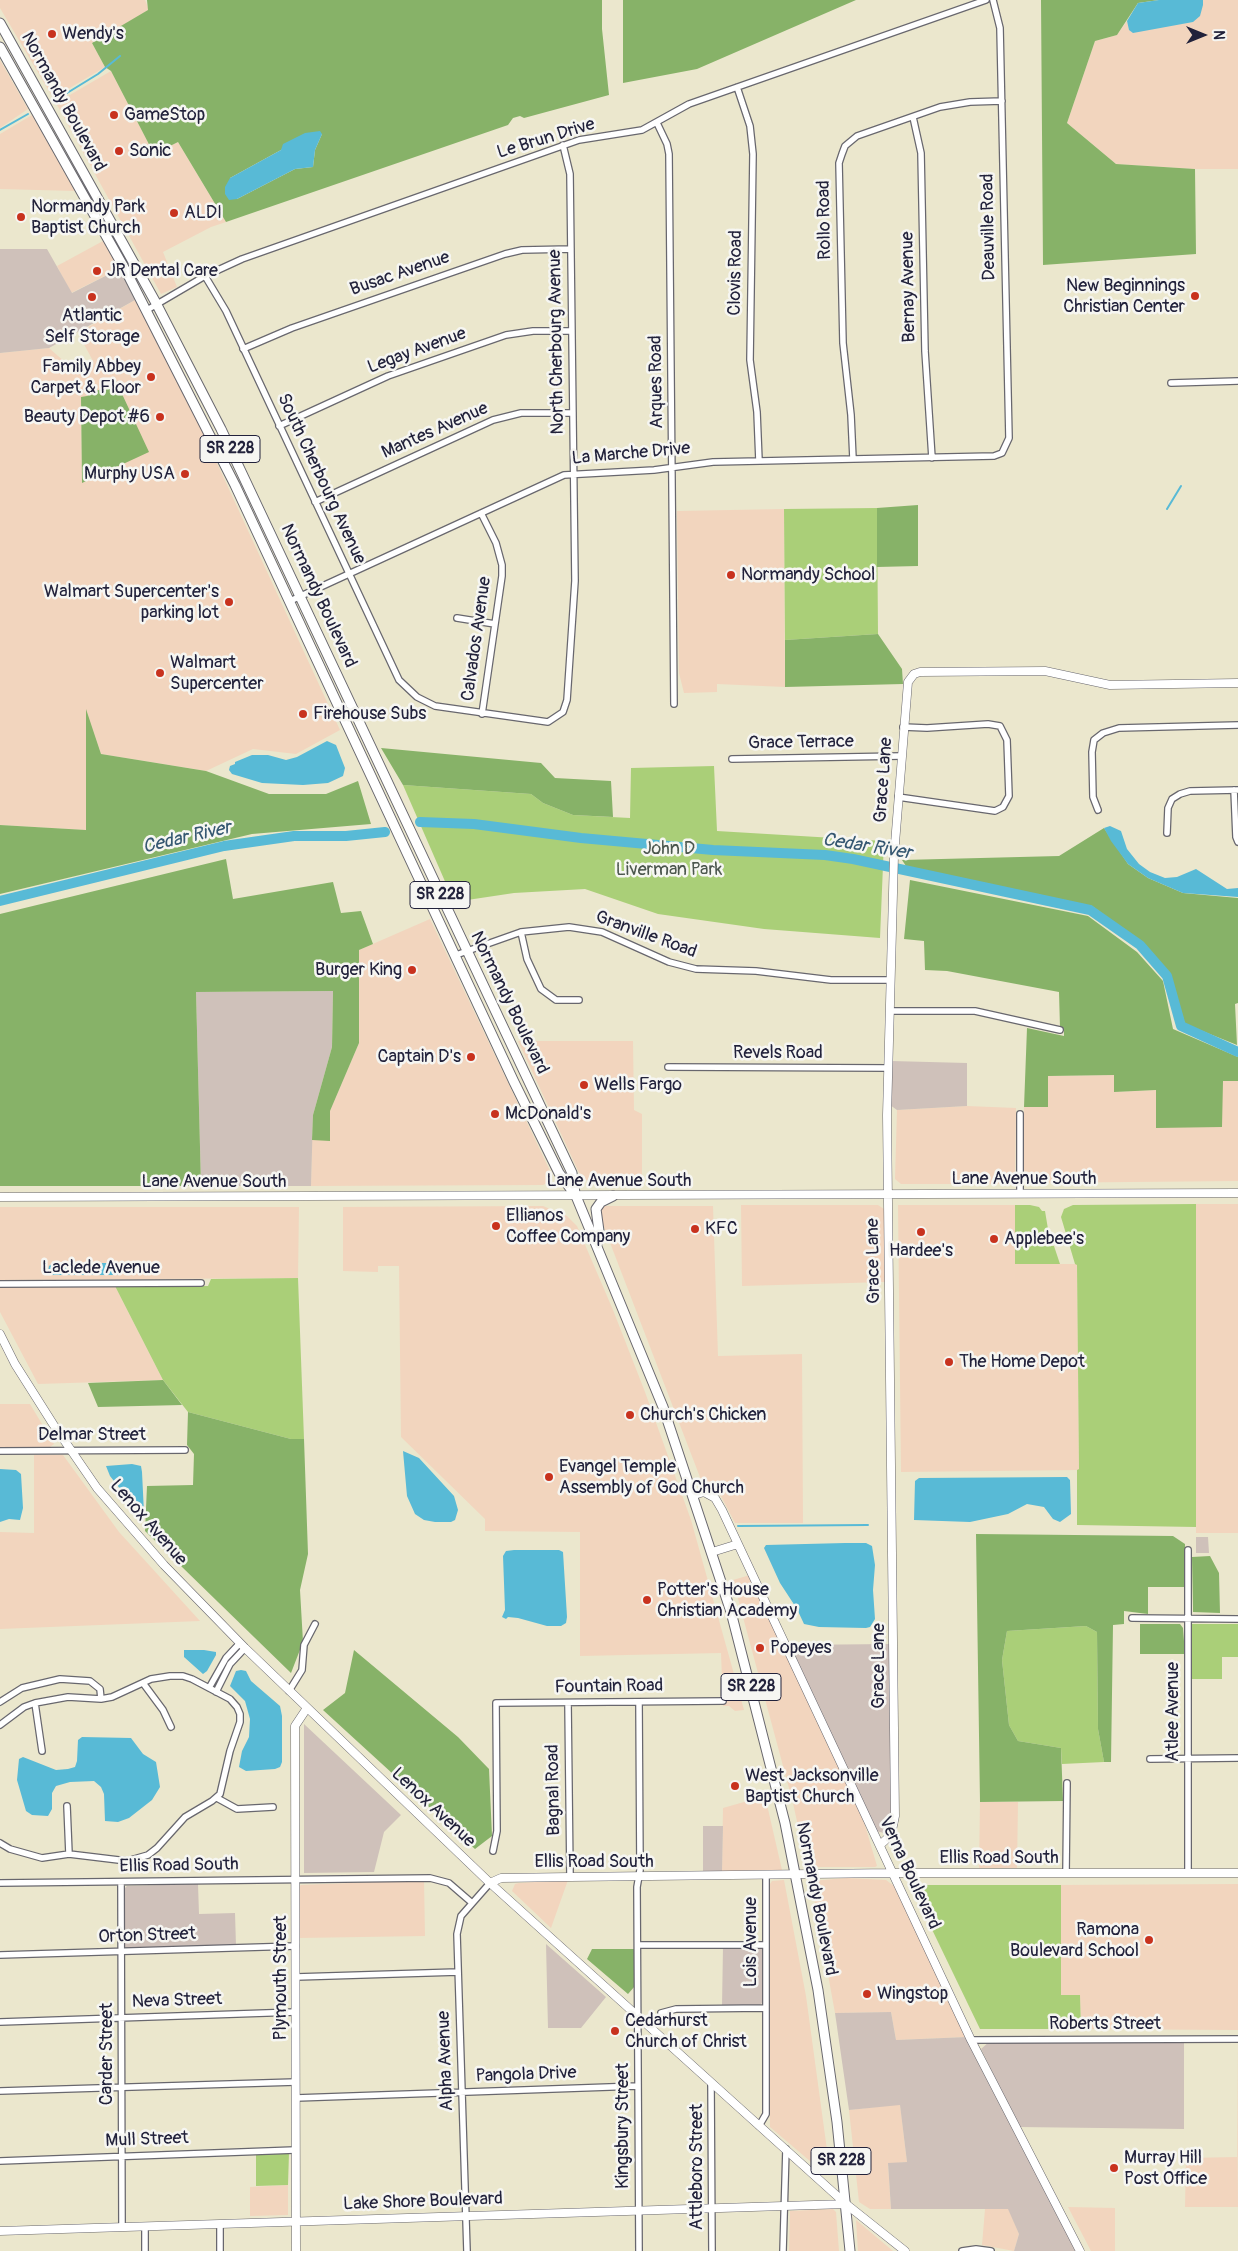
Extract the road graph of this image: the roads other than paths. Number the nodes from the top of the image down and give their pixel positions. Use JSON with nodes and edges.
{"nodes":[{"id":1,"x":986,"y":0,"type":"edge"},
{"id":2,"x":994,"y":0,"type":"edge"},
{"id":3,"x":0,"y":23,"type":"edge"},
{"id":4,"x":0,"y":47,"type":"edge"},
{"id":5,"x":737,"y":88,"type":"junction"},
{"id":6,"x":1002,"y":101,"type":"junction"},
{"id":7,"x":913,"y":117,"type":"junction"},
{"id":8,"x":657,"y":123,"type":"junction"},
{"id":9,"x":563,"y":146,"type":"junction"},
{"id":10,"x":571,"y":249,"type":"junction"},
{"id":11,"x":205,"y":276,"type":"junction"},
{"id":12,"x":156,"y":303,"type":"junction"},
{"id":13,"x":147,"y":310,"type":"junction"},
{"id":14,"x":572,"y":331,"type":"junction"},
{"id":15,"x":243,"y":349,"type":"junction"},
{"id":16,"x":1238,"y":381,"type":"edge"},
{"id":17,"x":1171,"y":383,"type":"dead end"},
{"id":18,"x":573,"y":413,"type":"junction"},
{"id":19,"x":279,"y":426,"type":"junction"},
{"id":20,"x":1002,"y":453,"type":"joint"},
{"id":21,"x":932,"y":458,"type":"junction"},
{"id":22,"x":853,"y":459,"type":"junction"},
{"id":23,"x":759,"y":461,"type":"junction"},
{"id":24,"x":673,"y":468,"type":"junction"},
{"id":25,"x":574,"y":473,"type":"junction"},
{"id":26,"x":315,"y":502,"type":"junction"},
{"id":27,"x":481,"y":512,"type":"junction"},
{"id":28,"x":349,"y":574,"type":"junction"},
{"id":29,"x":300,"y":596,"type":"junction"},
{"id":30,"x":290,"y":601,"type":"junction"},
{"id":31,"x":456,"y":618,"type":"dead end"},
{"id":32,"x":495,"y":624,"type":"junction"},
{"id":33,"x":1238,"y":683,"type":"edge"},
{"id":34,"x":674,"y":704,"type":"dead end"},
{"id":35,"x":482,"y":714,"type":"junction"},
{"id":36,"x":1238,"y":726,"type":"edge"},
{"id":37,"x":903,"y":727,"type":"junction"},
{"id":38,"x":901,"y":756,"type":"junction"},
{"id":39,"x":732,"y":759,"type":"dead end"},
{"id":40,"x":1236,"y":790,"type":"edge"},
{"id":41,"x":898,"y":797,"type":"junction"},
{"id":42,"x":1098,"y":810,"type":"dead end"},
{"id":43,"x":1167,"y":833,"type":"dead end"},
{"id":44,"x":1238,"y":842,"type":"edge"},
{"id":45,"x":413,"y":865,"type":"junction"},
{"id":46,"x":444,"y":904,"type":"junction"},
{"id":47,"x":521,"y":932,"type":"junction"},
{"id":48,"x":467,"y":951,"type":"junction"},
{"id":49,"x":456,"y":955,"type":"junction"},
{"id":50,"x":891,"y":980,"type":"junction"},
{"id":51,"x":579,"y":1000,"type":"dead end"},
{"id":52,"x":890,"y":1011,"type":"junction"},
{"id":53,"x":1060,"y":1030,"type":"dead end"},
{"id":54,"x":668,"y":1067,"type":"dead end"},
{"id":55,"x":888,"y":1068,"type":"junction"},
{"id":56,"x":1020,"y":1114,"type":"dead end"},
{"id":57,"x":1238,"y":1193,"type":"edge"},
{"id":58,"x":887,"y":1194,"type":"junction"},
{"id":59,"x":1020,"y":1194,"type":"junction"},
{"id":60,"x":576,"y":1196,"type":"junction"},
{"id":61,"x":613,"y":1196,"type":"junction"},
{"id":62,"x":0,"y":1197,"type":"edge"},
{"id":63,"x":597,"y":1244,"type":"junction"},
{"id":64,"x":201,"y":1282,"type":"dead end"},
{"id":65,"x":0,"y":1284,"type":"edge"},
{"id":66,"x":0,"y":1334,"type":"edge"},
{"id":67,"x":70,"y":1450,"type":"junction"},
{"id":68,"x":184,"y":1450,"type":"dead end"},
{"id":69,"x":0,"y":1451,"type":"edge"},
{"id":70,"x":694,"y":1495,"type":"junction"},
{"id":71,"x":738,"y":1544,"type":"junction"},
{"id":72,"x":1188,"y":1550,"type":"dead end"},
{"id":73,"x":712,"y":1552,"type":"junction"},
{"id":74,"x":1132,"y":1618,"type":"dead end"},
{"id":75,"x":1188,"y":1618,"type":"junction"},
{"id":76,"x":1238,"y":1619,"type":"edge"},
{"id":77,"x":315,"y":1624,"type":"dead end"},
{"id":78,"x":243,"y":1646,"type":"junction"},
{"id":79,"x":143,"y":1682,"type":"junction"},
{"id":80,"x":209,"y":1688,"type":"junction"},
{"id":81,"x":289,"y":1691,"type":"junction"},
{"id":82,"x":216,"y":1692,"type":"junction"},
{"id":83,"x":101,"y":1699,"type":"junction"},
{"id":84,"x":723,"y":1701,"type":"dead end"},
{"id":85,"x":0,"y":1702,"type":"edge"},
{"id":86,"x":639,"y":1702,"type":"junction"},
{"id":87,"x":35,"y":1703,"type":"junction"},
{"id":88,"x":568,"y":1703,"type":"junction"},
{"id":89,"x":307,"y":1708,"type":"junction"},
{"id":90,"x":0,"y":1725,"type":"edge"},
{"id":91,"x":171,"y":1727,"type":"dead end"},
{"id":92,"x":42,"y":1751,"type":"dead end"},
{"id":93,"x":1188,"y":1758,"type":"junction"},
{"id":94,"x":1238,"y":1758,"type":"edge"},
{"id":95,"x":1150,"y":1759,"type":"dead end"},
{"id":96,"x":1067,"y":1783,"type":"dead end"},
{"id":97,"x":217,"y":1798,"type":"junction"},
{"id":98,"x":67,"y":1806,"type":"dead end"},
{"id":99,"x":273,"y":1806,"type":"dead end"},
{"id":100,"x":0,"y":1843,"type":"edge"},
{"id":101,"x":880,"y":1845,"type":"junction"},
{"id":102,"x":493,"y":1851,"type":"dead end"},
{"id":103,"x":69,"y":1854,"type":"junction"},
{"id":104,"x":1188,"y":1872,"type":"junction"},
{"id":105,"x":892,"y":1873,"type":"junction"},
{"id":106,"x":1066,"y":1873,"type":"junction"},
{"id":107,"x":1238,"y":1873,"type":"edge"},
{"id":108,"x":796,"y":1874,"type":"junction"},
{"id":109,"x":766,"y":1876,"type":"junction"},
{"id":110,"x":570,"y":1877,"type":"junction"},
{"id":111,"x":640,"y":1877,"type":"junction"},
{"id":112,"x":296,"y":1880,"type":"junction"},
{"id":113,"x":122,"y":1882,"type":"junction"},
{"id":114,"x":0,"y":1883,"type":"edge"},
{"id":115,"x":490,"y":1883,"type":"junction"},
{"id":116,"x":471,"y":1902,"type":"junction"},
{"id":117,"x":638,"y":1945,"type":"junction"},
{"id":118,"x":766,"y":1945,"type":"junction"},
{"id":119,"x":296,"y":1946,"type":"junction"},
{"id":120,"x":122,"y":1952,"type":"junction"},
{"id":121,"x":0,"y":1956,"type":"edge"},
{"id":122,"x":458,"y":1972,"type":"junction"},
{"id":123,"x":296,"y":1977,"type":"junction"},
{"id":124,"x":766,"y":2008,"type":"junction"},
{"id":125,"x":296,"y":2012,"type":"junction"},
{"id":126,"x":661,"y":2013,"type":"dead end"},
{"id":127,"x":637,"y":2016,"type":"junction"},
{"id":128,"x":122,"y":2018,"type":"junction"},
{"id":129,"x":0,"y":2022,"type":"edge"},
{"id":130,"x":1238,"y":2039,"type":"edge"},
{"id":131,"x":972,"y":2040,"type":"junction"},
{"id":132,"x":296,"y":2082,"type":"junction"},
{"id":133,"x":711,"y":2083,"type":"junction"},
{"id":134,"x":638,"y":2086,"type":"junction"},
{"id":135,"x":122,"y":2087,"type":"junction"},
{"id":136,"x":0,"y":2091,"type":"edge"},
{"id":137,"x":462,"y":2093,"type":"junction"},
{"id":138,"x":296,"y":2098,"type":"junction"},
{"id":139,"x":759,"y":2126,"type":"junction"},
{"id":140,"x":786,"y":2149,"type":"junction"},
{"id":141,"x":295,"y":2150,"type":"junction"},
{"id":142,"x":122,"y":2156,"type":"junction"},
{"id":143,"x":0,"y":2161,"type":"edge"},
{"id":144,"x":846,"y":2204,"type":"junction"},
{"id":145,"x":784,"y":2205,"type":"junction"},
{"id":146,"x":712,"y":2207,"type":"junction"},
{"id":147,"x":638,"y":2210,"type":"junction"},
{"id":148,"x":466,"y":2215,"type":"junction"},
{"id":149,"x":295,"y":2221,"type":"junction"},
{"id":150,"x":220,"y":2224,"type":"junction"},
{"id":151,"x":145,"y":2226,"type":"junction"},
{"id":152,"x":122,"y":2227,"type":"junction"},
{"id":153,"x":0,"y":2231,"type":"edge"},
{"id":154,"x":145,"y":2251,"type":"edge"},
{"id":155,"x":220,"y":2251,"type":"edge"},
{"id":156,"x":296,"y":2251,"type":"edge"},
{"id":157,"x":467,"y":2251,"type":"edge"},
{"id":158,"x":639,"y":2251,"type":"edge"},
{"id":159,"x":712,"y":2251,"type":"edge"},
{"id":160,"x":783,"y":2251,"type":"edge"},
{"id":161,"x":850,"y":2251,"type":"edge"},
{"id":162,"x":905,"y":2251,"type":"edge"},
{"id":163,"x":962,"y":2251,"type":"edge"},
{"id":164,"x":991,"y":2251,"type":"edge"},
{"id":165,"x":1080,"y":2251,"type":"edge"}],
"edges":[{"from":1,"to":5,"type":"street","name":"Le Brun Drive"},
{"from":2,"to":6,"type":"street","name":"Deauville Road"},
{"from":3,"to":12,"type":"main road","name":"Normandy Boulevard","number":"SR 228"},
{"from":4,"to":13,"type":"main road","name":"Normandy Boulevard","number":"SR 228"},
{"from":5,"to":8,"type":"street","name":"Le Brun Drive"},
{"from":5,"to":23,"type":"street","name":"Clovis Road"},
{"from":6,"to":7,"type":"street","name":"Rollo Road"},
{"from":6,"to":20,"type":"street","name":"Deauville Road"},
{"from":7,"to":21,"type":"street","name":"Bernay Avenue"},
{"from":7,"to":22,"type":"street","name":"Rollo Road"},
{"from":8,"to":9,"type":"street","name":"Le Brun Drive"},
{"from":8,"to":24,"type":"street","name":"Arques Road"},
{"from":9,"to":10,"type":"street","name":"North Cherbourg Avenue"},
{"from":9,"to":11,"type":"street","name":"Le Brun Drive"},
{"from":10,"to":14,"type":"street","name":"North Cherbourg Avenue"},
{"from":10,"to":15,"type":"street","name":"Busac Avenue"},
{"from":11,"to":12,"type":"street","name":"Le Brun Drive"},
{"from":11,"to":15,"type":"street","name":"South Cherbourg Avenue"},
{"from":12,"to":13,"type":"street","name":"Le Brun Drive"},
{"from":12,"to":29,"type":"main road","name":"Normandy Boulevard","number":"SR 228"},
{"from":13,"to":30,"type":"main road","name":"Normandy Boulevard","number":"SR 228"},
{"from":14,"to":18,"type":"street","name":"North Cherbourg Avenue"},
{"from":14,"to":19,"type":"street","name":"Legay Avenue"},
{"from":15,"to":19,"type":"street","name":"South Cherbourg Avenue"},
{"from":16,"to":17,"type":"street"},
{"from":18,"to":25,"type":"street","name":"North Cherbourg Avenue"},
{"from":18,"to":26,"type":"street","name":"Mantes Avenue"},
{"from":19,"to":26,"type":"street","name":"South Cherbourg Avenue"},
{"from":20,"to":21,"type":"street","name":"La Marche Drive"},
{"from":21,"to":22,"type":"street","name":"La Marche Drive"},
{"from":22,"to":23,"type":"street","name":"La Marche Drive"},
{"from":23,"to":24,"type":"street","name":"La Marche Drive"},
{"from":24,"to":25,"type":"street","name":"La Marche Drive"},
{"from":24,"to":34,"type":"street","name":"Arques Road"},
{"from":25,"to":27,"type":"street","name":"La Marche Drive"},
{"from":25,"to":35,"type":"street","name":"North Cherbourg Avenue"},
{"from":26,"to":28,"type":"street","name":"South Cherbourg Avenue"},
{"from":27,"to":28,"type":"street","name":"La Marche Drive"},
{"from":27,"to":32,"type":"street","name":"Calvados Avenue"},
{"from":28,"to":29,"type":"street","name":"La Marche Drive"},
{"from":28,"to":35,"type":"street","name":"South Cherbourg Avenue"},
{"from":29,"to":30,"type":"street","name":"La Marche Drive"},
{"from":29,"to":46,"type":"main road","name":"Normandy Boulevard","number":"SR 228"},
{"from":30,"to":45,"type":"main road","name":"Normandy Boulevard","number":"SR 228"},
{"from":31,"to":32,"type":"street"},
{"from":32,"to":35,"type":"street","name":"Calvados Avenue"},
{"from":33,"to":37,"type":"street","name":"Grace Lane"},
{"from":36,"to":42,"type":"street"},
{"from":37,"to":38,"type":"street","name":"Grace Lane"},
{"from":37,"to":41,"type":"street"},
{"from":38,"to":39,"type":"street","name":"Grace Terrace"},
{"from":38,"to":41,"type":"street","name":"Grace Lane"},
{"from":40,"to":43,"type":"street"},
{"from":40,"to":44,"type":"street"},
{"from":41,"to":50,"type":"street","name":"Grace Lane"},
{"from":45,"to":46,"type":"main road"},
{"from":45,"to":49,"type":"main road","name":"Normandy Boulevard","number":"SR 228"},
{"from":46,"to":48,"type":"main road","name":"Normandy Boulevard","number":"SR 228"},
{"from":47,"to":48,"type":"street","name":"Granville Road"},
{"from":47,"to":50,"type":"street","name":"Granville Road"},
{"from":47,"to":51,"type":"street"},
{"from":48,"to":49,"type":"street","name":"Granville Road"},
{"from":48,"to":60,"type":"main road","name":"Normandy Boulevard","number":"SR 228"},
{"from":49,"to":60,"type":"main road","name":"Normandy Boulevard","number":"SR 228"},
{"from":50,"to":52,"type":"street","name":"Grace Lane"},
{"from":52,"to":53,"type":"street"},
{"from":52,"to":55,"type":"street","name":"Grace Lane"},
{"from":54,"to":55,"type":"street","name":"Revels Road"},
{"from":55,"to":58,"type":"street","name":"Grace Lane"},
{"from":56,"to":59,"type":"street"},
{"from":57,"to":59,"type":"street","name":"Lane Avenue South"},
{"from":58,"to":59,"type":"street","name":"Lane Avenue South"},
{"from":58,"to":61,"type":"street","name":"Lane Avenue South"},
{"from":58,"to":101,"type":"street","name":"Grace Lane"},
{"from":60,"to":61,"type":"street","name":"Lane Avenue South"},
{"from":60,"to":62,"type":"street","name":"Lane Avenue South"},
{"from":60,"to":63,"type":"main road","name":"Normandy Boulevard","number":"SR 228"},
{"from":61,"to":63,"type":"main road"},
{"from":63,"to":70,"type":"main road","name":"Normandy Boulevard","number":"SR 228"},
{"from":64,"to":65,"type":"street","name":"Laclede Avenue"},
{"from":66,"to":67,"type":"street","name":"Lenox Avenue"},
{"from":67,"to":68,"type":"street","name":"Delmar Street"},
{"from":67,"to":69,"type":"street","name":"Delmar Street"},
{"from":67,"to":78,"type":"street","name":"Lenox Avenue"},
{"from":70,"to":71,"type":"street","name":"Verna Boulevard"},
{"from":70,"to":73,"type":"main road","name":"Normandy Boulevard","number":"SR 228"},
{"from":71,"to":73,"type":"street"},
{"from":71,"to":101,"type":"street","name":"Verna Boulevard"},
{"from":72,"to":75,"type":"street","name":"Atlee Avenue"},
{"from":73,"to":108,"type":"main road","name":"Normandy Boulevard","number":"SR 228"},
{"from":74,"to":75,"type":"street"},
{"from":75,"to":76,"type":"street"},
{"from":75,"to":93,"type":"street","name":"Atlee Avenue"},
{"from":77,"to":81,"type":"street"},
{"from":78,"to":80,"type":"street"},
{"from":78,"to":81,"type":"street","name":"Lenox Avenue"},
{"from":78,"to":82,"type":"street"},
{"from":79,"to":80,"type":"street"},
{"from":79,"to":83,"type":"street"},
{"from":79,"to":91,"type":"street"},
{"from":80,"to":82,"type":"street"},
{"from":81,"to":89,"type":"street","name":"Lenox Avenue"},
{"from":82,"to":97,"type":"street"},
{"from":83,"to":85,"type":"street"},
{"from":83,"to":87,"type":"street"},
{"from":84,"to":86,"type":"street","name":"Fountain Road"},
{"from":86,"to":88,"type":"street","name":"Fountain Road"},
{"from":86,"to":111,"type":"street","name":"Kingsbury Street"},
{"from":87,"to":90,"type":"street"},
{"from":87,"to":92,"type":"street"},
{"from":88,"to":102,"type":"street","name":"Fountain Road"},
{"from":88,"to":110,"type":"street","name":"Bagnal Road"},
{"from":89,"to":112,"type":"street","name":"Plymouth Street"},
{"from":89,"to":115,"type":"street","name":"Lenox Avenue"},
{"from":93,"to":94,"type":"street"},
{"from":93,"to":95,"type":"street"},
{"from":93,"to":104,"type":"street","name":"Atlee Avenue"},
{"from":96,"to":106,"type":"street"},
{"from":97,"to":99,"type":"street"},
{"from":97,"to":103,"type":"street"},
{"from":98,"to":103,"type":"street"},
{"from":100,"to":103,"type":"street"},
{"from":101,"to":105,"type":"street","name":"Verna Boulevard"},
{"from":104,"to":106,"type":"street","name":"Ellis Road South"},
{"from":104,"to":107,"type":"street","name":"Ellis Road South"},
{"from":105,"to":106,"type":"street","name":"Ellis Road South"},
{"from":105,"to":108,"type":"street","name":"Ellis Road South"},
{"from":105,"to":131,"type":"street","name":"Verna Boulevard"},
{"from":108,"to":109,"type":"street","name":"Ellis Road South"},
{"from":108,"to":144,"type":"main road","name":"Normandy Boulevard","number":"SR 228"},
{"from":109,"to":111,"type":"street","name":"Ellis Road South"},
{"from":109,"to":118,"type":"street","name":"Lois Avenue"},
{"from":110,"to":111,"type":"street","name":"Ellis Road South"},
{"from":110,"to":115,"type":"street","name":"Ellis Road South"},
{"from":111,"to":117,"type":"street","name":"Kingsbury Street"},
{"from":112,"to":113,"type":"street","name":"Ellis Road South"},
{"from":112,"to":116,"type":"street","name":"Ellis Road South"},
{"from":112,"to":119,"type":"street","name":"Plymouth Street"},
{"from":113,"to":114,"type":"street","name":"Ellis Road South"},
{"from":113,"to":120,"type":"street","name":"Carder Street"},
{"from":115,"to":116,"type":"street","name":"Alpha Avenue"},
{"from":115,"to":127,"type":"street","name":"Lenox Avenue"},
{"from":116,"to":122,"type":"street","name":"Alpha Avenue"},
{"from":117,"to":118,"type":"street"},
{"from":117,"to":127,"type":"street","name":"Kingsbury Street"},
{"from":118,"to":124,"type":"street","name":"Lois Avenue"},
{"from":119,"to":120,"type":"street","name":"Orton Street"},
{"from":119,"to":123,"type":"street","name":"Plymouth Street"},
{"from":120,"to":121,"type":"street","name":"Orton Street"},
{"from":120,"to":128,"type":"street","name":"Carder Street"},
{"from":122,"to":123,"type":"street"},
{"from":122,"to":137,"type":"street","name":"Alpha Avenue"},
{"from":123,"to":125,"type":"street","name":"Plymouth Street"},
{"from":124,"to":126,"type":"street"},
{"from":124,"to":139,"type":"street","name":"Lois Avenue"},
{"from":125,"to":128,"type":"street","name":"Neva Street"},
{"from":125,"to":132,"type":"street","name":"Plymouth Street"},
{"from":127,"to":133,"type":"street","name":"Lenox Avenue"},
{"from":127,"to":134,"type":"street","name":"Kingsbury Street"},
{"from":128,"to":129,"type":"street","name":"Neva Street"},
{"from":128,"to":135,"type":"street","name":"Carder Street"},
{"from":130,"to":131,"type":"street","name":"Roberts Street"},
{"from":131,"to":165,"type":"street","name":"Verna Boulevard"},
{"from":132,"to":135,"type":"street"},
{"from":132,"to":138,"type":"street","name":"Plymouth Street"},
{"from":133,"to":139,"type":"street","name":"Lenox Avenue"},
{"from":133,"to":146,"type":"street","name":"Attleboro Street"},
{"from":134,"to":137,"type":"street","name":"Pangola Drive"},
{"from":134,"to":147,"type":"street","name":"Kingsbury Street"},
{"from":135,"to":136,"type":"street"},
{"from":135,"to":142,"type":"street","name":"Carder Street"},
{"from":137,"to":138,"type":"street","name":"Pangola Drive"},
{"from":137,"to":148,"type":"street","name":"Alpha Avenue"},
{"from":138,"to":141,"type":"street","name":"Plymouth Street"},
{"from":139,"to":140,"type":"street","name":"Lenox Avenue"},
{"from":140,"to":144,"type":"street","name":"Lenox Avenue"},
{"from":140,"to":145,"type":"street"},
{"from":141,"to":142,"type":"street","name":"Mull Street"},
{"from":141,"to":149,"type":"street","name":"Plymouth Street"},
{"from":142,"to":143,"type":"street","name":"Mull Street"},
{"from":142,"to":152,"type":"street","name":"Carder Street"},
{"from":144,"to":145,"type":"street","name":"Lake Shore Boulevard"},
{"from":144,"to":161,"type":"main road","name":"Normandy Boulevard","number":"SR 228"},
{"from":144,"to":162,"type":"street","name":"Lenox Avenue"},
{"from":145,"to":146,"type":"street","name":"Lake Shore Boulevard"},
{"from":145,"to":160,"type":"street"},
{"from":146,"to":147,"type":"street","name":"Lake Shore Boulevard"},
{"from":146,"to":159,"type":"street","name":"Attleboro Street"},
{"from":147,"to":148,"type":"street","name":"Lake Shore Boulevard"},
{"from":147,"to":158,"type":"street","name":"Kingsbury Street"},
{"from":148,"to":149,"type":"street","name":"Lake Shore Boulevard"},
{"from":148,"to":157,"type":"street","name":"Alpha Avenue"},
{"from":149,"to":150,"type":"street","name":"Lake Shore Boulevard"},
{"from":149,"to":156,"type":"street","name":"Plymouth Street"},
{"from":150,"to":151,"type":"street","name":"Lake Shore Boulevard"},
{"from":150,"to":155,"type":"street"},
{"from":151,"to":152,"type":"street","name":"Lake Shore Boulevard"},
{"from":151,"to":154,"type":"street"},
{"from":152,"to":153,"type":"street","name":"Lake Shore Boulevard"},
{"from":163,"to":164,"type":"street"}]}
